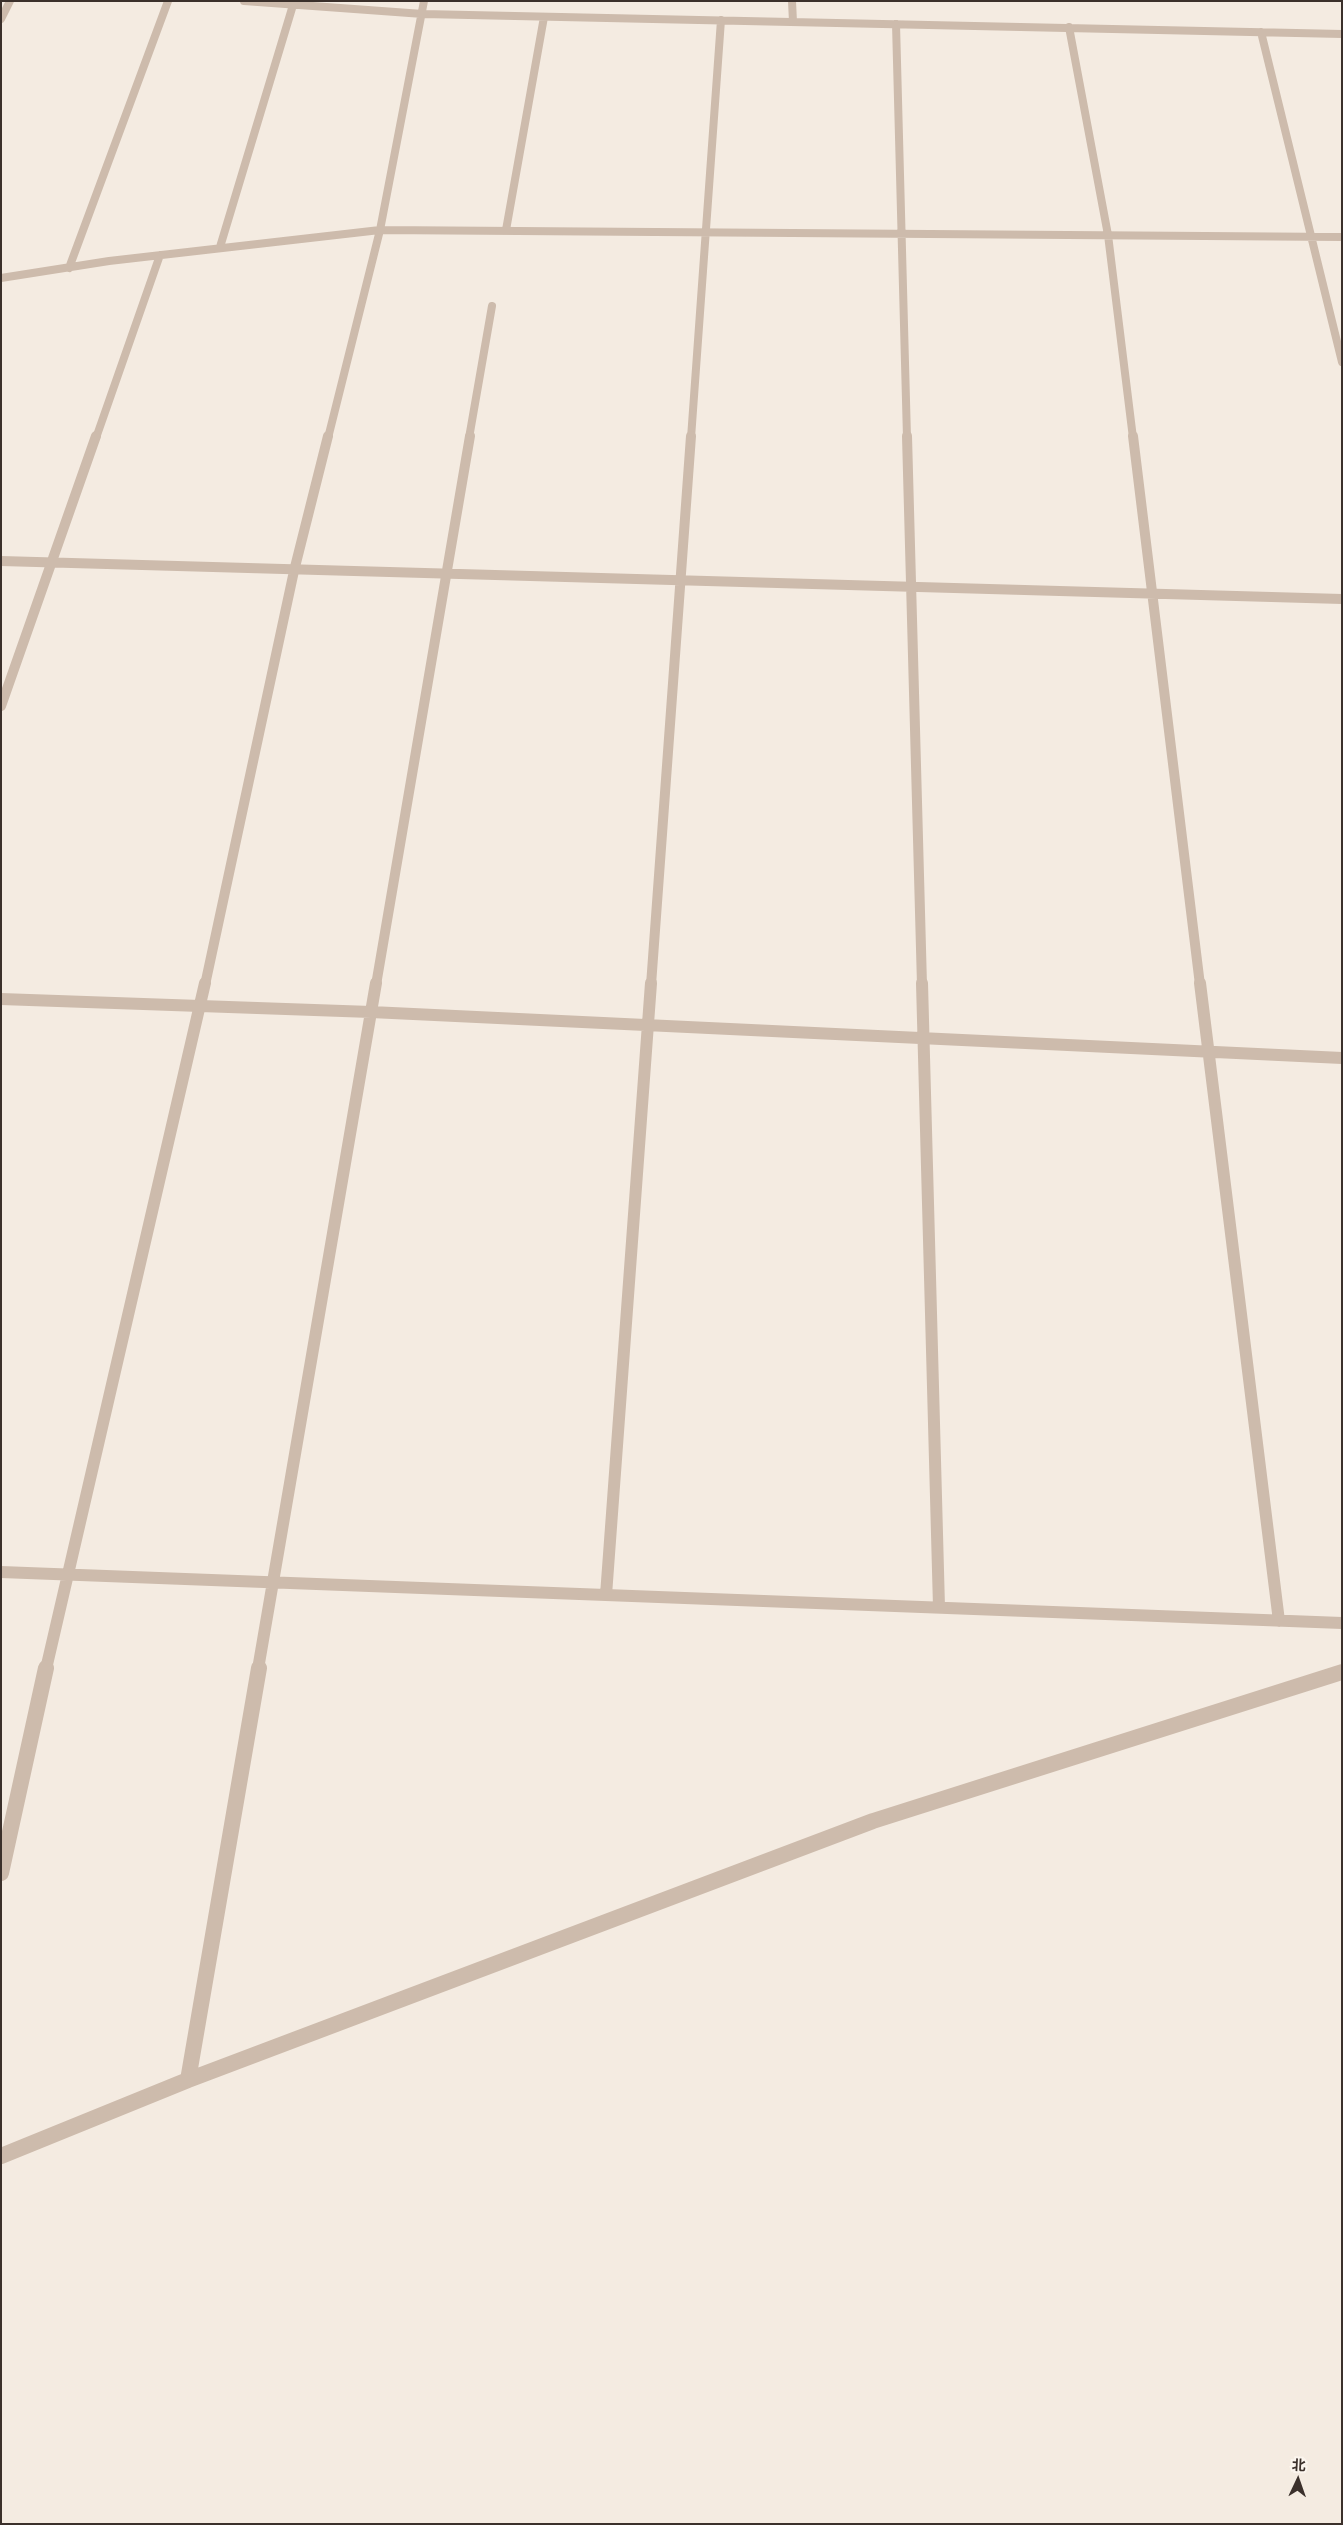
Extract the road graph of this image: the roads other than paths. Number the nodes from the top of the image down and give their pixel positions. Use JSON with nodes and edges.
{"nodes":[{"id":1,"x":10,"y":1,"type":"edge"},
{"id":2,"x":168,"y":1,"type":"edge"},
{"id":3,"x":244,"y":1,"type":"edge"},
{"id":4,"x":424,"y":1,"type":"edge"},
{"id":5,"x":792,"y":1,"type":"edge"},
{"id":6,"x":293,"y":5,"type":"junction"},
{"id":7,"x":423,"y":14,"type":"junction"},
{"id":8,"x":544,"y":16,"type":"junction"},
{"id":9,"x":1,"y":19,"type":"edge"},
{"id":10,"x":720,"y":20,"type":"junction"},
{"id":11,"x":793,"y":22,"type":"junction"},
{"id":12,"x":896,"y":24,"type":"junction"},
{"id":13,"x":1069,"y":27,"type":"junction"},
{"id":14,"x":1261,"y":32,"type":"junction"},
{"id":15,"x":1342,"y":34,"type":"edge"},
{"id":16,"x":380,"y":230,"type":"junction"},
{"id":17,"x":506,"y":230,"type":"junction"},
{"id":18,"x":706,"y":231,"type":"junction"},
{"id":19,"x":901,"y":233,"type":"junction"},
{"id":20,"x":1108,"y":235,"type":"junction"},
{"id":21,"x":1311,"y":237,"type":"junction"},
{"id":22,"x":1342,"y":237,"type":"edge"},
{"id":23,"x":220,"y":248,"type":"junction"},
{"id":24,"x":160,"y":255,"type":"junction"},
{"id":25,"x":69,"y":268,"type":"junction"},
{"id":26,"x":1,"y":278,"type":"edge"},
{"id":27,"x":492,"y":306,"type":"dead end"},
{"id":28,"x":1342,"y":362,"type":"edge"},
{"id":29,"x":1,"y":561,"type":"edge"},
{"id":30,"x":53,"y":563,"type":"junction"},
{"id":31,"x":294,"y":571,"type":"junction"},
{"id":32,"x":446,"y":574,"type":"junction"},
{"id":33,"x":680,"y":580,"type":"junction"},
{"id":34,"x":911,"y":586,"type":"junction"},
{"id":35,"x":1152,"y":593,"type":"junction"},
{"id":36,"x":1342,"y":598,"type":"edge"},
{"id":37,"x":1,"y":706,"type":"edge"},
{"id":38,"x":1,"y":999,"type":"edge"},
{"id":39,"x":200,"y":1007,"type":"junction"},
{"id":40,"x":371,"y":1012,"type":"junction"},
{"id":41,"x":648,"y":1026,"type":"junction"},
{"id":42,"x":923,"y":1039,"type":"junction"},
{"id":43,"x":1208,"y":1052,"type":"junction"},
{"id":44,"x":1342,"y":1058,"type":"edge"},
{"id":45,"x":1,"y":1572,"type":"edge"},
{"id":46,"x":67,"y":1575,"type":"junction"},
{"id":47,"x":274,"y":1582,"type":"junction"},
{"id":48,"x":606,"y":1595,"type":"junction"},
{"id":49,"x":939,"y":1607,"type":"junction"},
{"id":50,"x":1279,"y":1620,"type":"junction"},
{"id":51,"x":1342,"y":1623,"type":"edge"},
{"id":52,"x":1342,"y":1672,"type":"edge"},
{"id":53,"x":1,"y":1873,"type":"edge"},
{"id":54,"x":188,"y":2080,"type":"junction"},
{"id":55,"x":1,"y":2156,"type":"edge"}],
"edges":[{"from":1,"to":9,"type":"street"},
{"from":2,"to":25,"type":"street"},
{"from":3,"to":6,"type":"street"},
{"from":4,"to":7,"type":"street"},
{"from":5,"to":11,"type":"street"},
{"from":6,"to":7,"type":"street"},
{"from":6,"to":23,"type":"street"},
{"from":7,"to":8,"type":"street"},
{"from":7,"to":16,"type":"street"},
{"from":8,"to":10,"type":"street"},
{"from":8,"to":17,"type":"street"},
{"from":10,"to":11,"type":"street"},
{"from":10,"to":18,"type":"street"},
{"from":11,"to":12,"type":"street"},
{"from":12,"to":13,"type":"street"},
{"from":12,"to":19,"type":"street"},
{"from":13,"to":14,"type":"street"},
{"from":13,"to":20,"type":"street"},
{"from":14,"to":15,"type":"street"},
{"from":14,"to":21,"type":"street"},
{"from":16,"to":17,"type":"street"},
{"from":16,"to":23,"type":"street"},
{"from":16,"to":31,"type":"street"},
{"from":17,"to":18,"type":"street"},
{"from":18,"to":19,"type":"street"},
{"from":18,"to":33,"type":"street"},
{"from":19,"to":20,"type":"street"},
{"from":19,"to":34,"type":"street"},
{"from":20,"to":21,"type":"street"},
{"from":20,"to":35,"type":"street"},
{"from":21,"to":22,"type":"street"},
{"from":21,"to":28,"type":"street"},
{"from":23,"to":24,"type":"street"},
{"from":24,"to":25,"type":"street"},
{"from":24,"to":30,"type":"street"},
{"from":25,"to":26,"type":"street"},
{"from":27,"to":32,"type":"street"},
{"from":29,"to":30,"type":"street"},
{"from":30,"to":31,"type":"street"},
{"from":30,"to":37,"type":"street"},
{"from":31,"to":32,"type":"street"},
{"from":31,"to":39,"type":"street"},
{"from":32,"to":33,"type":"street"},
{"from":32,"to":40,"type":"street"},
{"from":33,"to":34,"type":"street"},
{"from":33,"to":41,"type":"street"},
{"from":34,"to":35,"type":"street"},
{"from":34,"to":42,"type":"street"},
{"from":35,"to":36,"type":"street"},
{"from":35,"to":43,"type":"street"},
{"from":38,"to":39,"type":"street"},
{"from":39,"to":40,"type":"street"},
{"from":39,"to":46,"type":"street"},
{"from":40,"to":41,"type":"street"},
{"from":40,"to":47,"type":"street"},
{"from":41,"to":42,"type":"street"},
{"from":41,"to":48,"type":"street"},
{"from":42,"to":43,"type":"street"},
{"from":42,"to":49,"type":"street"},
{"from":43,"to":44,"type":"street"},
{"from":43,"to":50,"type":"street"},
{"from":45,"to":46,"type":"street"},
{"from":46,"to":47,"type":"street"},
{"from":46,"to":53,"type":"street"},
{"from":47,"to":48,"type":"street"},
{"from":47,"to":54,"type":"street"},
{"from":48,"to":49,"type":"street"},
{"from":49,"to":50,"type":"street"},
{"from":50,"to":51,"type":"street"},
{"from":52,"to":54,"type":"street"},
{"from":54,"to":55,"type":"street"}]}
